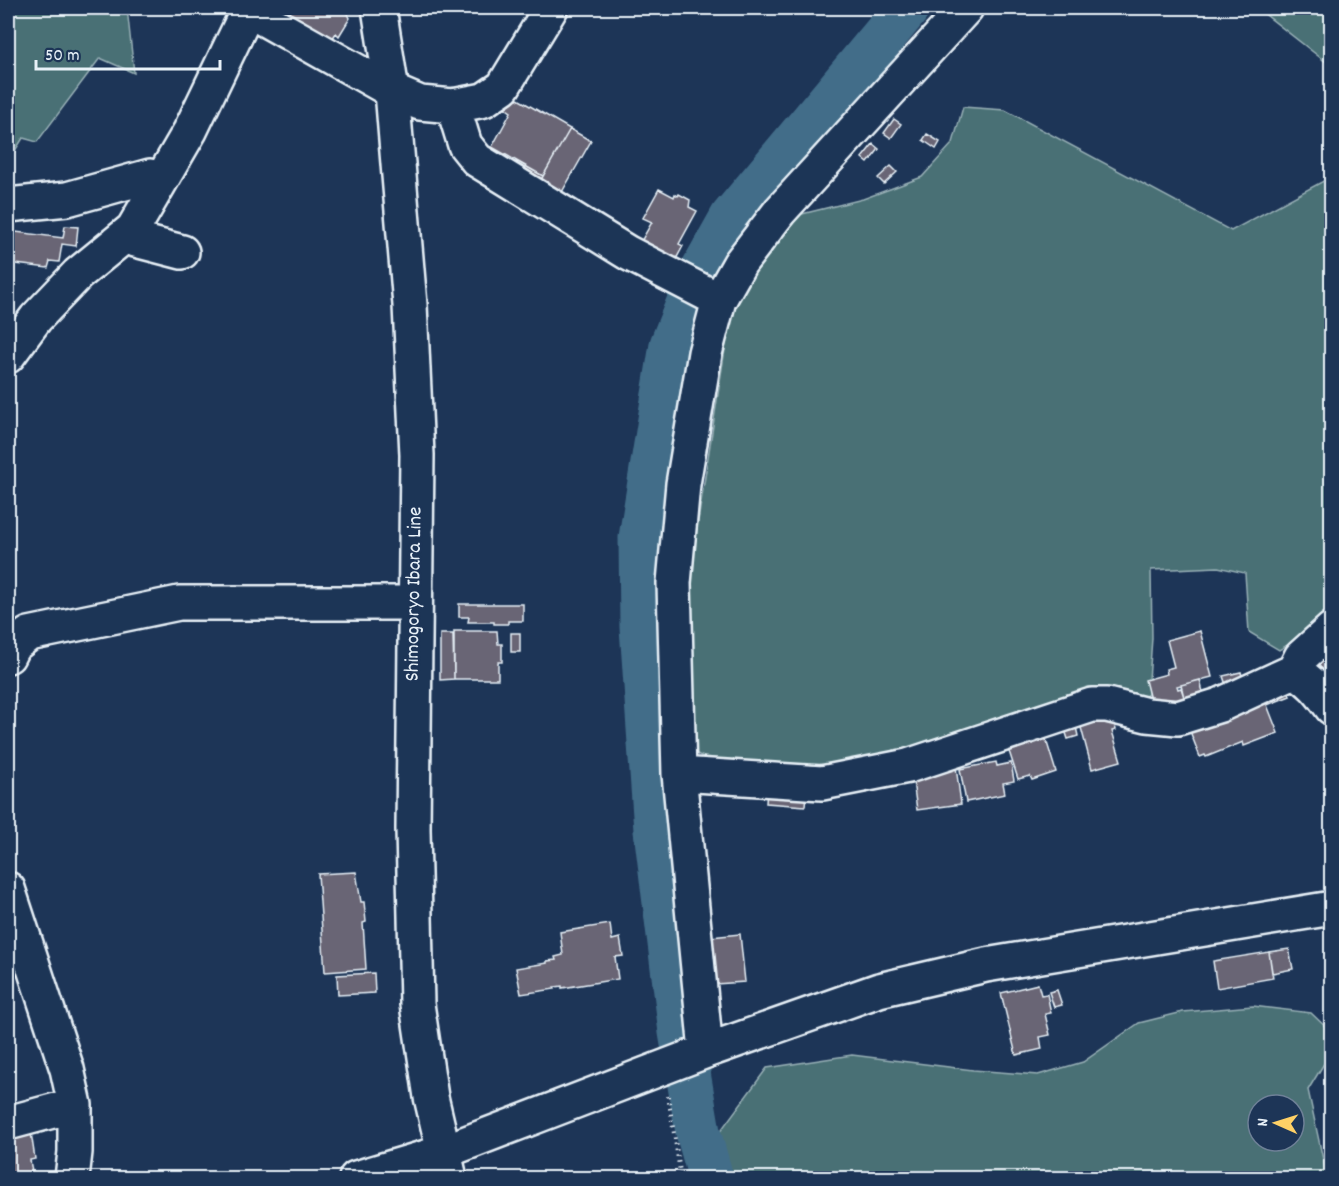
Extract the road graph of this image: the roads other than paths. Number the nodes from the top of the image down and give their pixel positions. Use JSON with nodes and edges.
{"nodes":[{"id":1,"x":249,"y":8,"type":"edge"},
{"id":2,"x":379,"y":8,"type":"edge"},
{"id":3,"x":551,"y":8,"type":"edge"},
{"id":4,"x":966,"y":8,"type":"edge"},
{"id":5,"x":392,"y":91,"type":"junction"},
{"id":6,"x":453,"y":106,"type":"junction"},
{"id":7,"x":160,"y":181,"type":"junction"},
{"id":8,"x":8,"y":205,"type":"edge"},
{"id":9,"x":124,"y":237,"type":"junction"},
{"id":10,"x":182,"y":252,"type":"dead end"},
{"id":11,"x":703,"y":293,"type":"junction"},
{"id":12,"x":8,"y":356,"type":"edge"},
{"id":13,"x":415,"y":603,"type":"junction"},
{"id":14,"x":1332,"y":629,"type":"edge"},
{"id":15,"x":8,"y":656,"type":"edge"},
{"id":16,"x":1294,"y":671,"type":"junction"},
{"id":17,"x":1332,"y":708,"type":"edge"},
{"id":18,"x":680,"y":774,"type":"junction"},
{"id":19,"x":8,"y":889,"type":"edge"},
{"id":20,"x":1332,"y":908,"type":"edge"},
{"id":21,"x":699,"y":1054,"type":"junction"},
{"id":22,"x":75,"y":1105,"type":"junction"},
{"id":23,"x":8,"y":1123,"type":"edge"},
{"id":24,"x":446,"y":1165,"type":"edge"},
{"id":25,"x":72,"y":1179,"type":"edge"},
{"id":26,"x":356,"y":1179,"type":"edge"}],
"edges":[{"from":1,"to":5,"type":"street"},
{"from":1,"to":7,"type":"street"},
{"from":2,"to":5,"type":"street","name":"Shimogoryo Ibara Line"},
{"from":3,"to":6,"type":"street"},
{"from":4,"to":11,"type":"street"},
{"from":5,"to":6,"type":"street"},
{"from":5,"to":13,"type":"street","name":"Shimogoryo Ibara Line"},
{"from":6,"to":11,"type":"street"},
{"from":7,"to":8,"type":"street"},
{"from":7,"to":9,"type":"street"},
{"from":9,"to":10,"type":"street"},
{"from":9,"to":12,"type":"street"},
{"from":11,"to":18,"type":"street"},
{"from":13,"to":15,"type":"street"},
{"from":13,"to":24,"type":"street","name":"Shimogoryo Ibara Line"},
{"from":14,"to":16,"type":"street"},
{"from":16,"to":17,"type":"street"},
{"from":16,"to":18,"type":"street"},
{"from":18,"to":21,"type":"street"},
{"from":19,"to":22,"type":"street"},
{"from":20,"to":21,"type":"street"},
{"from":21,"to":24,"type":"street"},
{"from":22,"to":23,"type":"street"},
{"from":22,"to":25,"type":"street"},
{"from":24,"to":26,"type":"street"}]}
